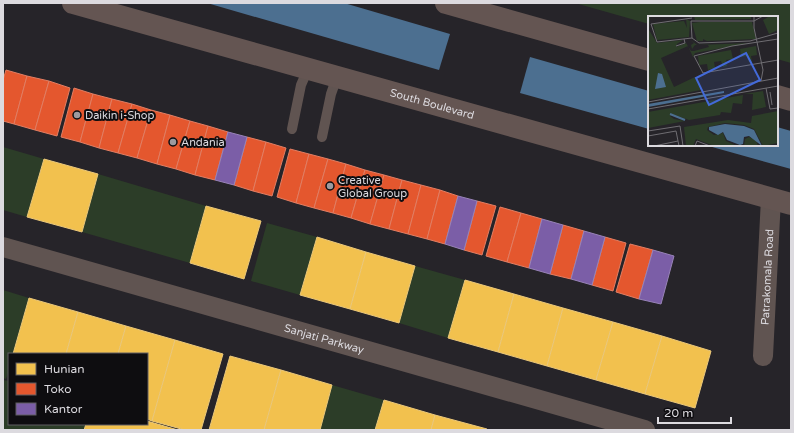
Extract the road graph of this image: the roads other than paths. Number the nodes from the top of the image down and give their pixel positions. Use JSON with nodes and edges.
{"nodes":[{"id":1,"x":73,"y":3,"type":"edge"},
{"id":2,"x":446,"y":3,"type":"edge"},
{"id":3,"x":648,"y":60,"type":"edge"},
{"id":4,"x":308,"y":69,"type":"junction"},
{"id":5,"x":337,"y":77,"type":"junction"},
{"id":6,"x":778,"y":96,"type":"edge"},
{"id":7,"x":791,"y":100,"type":"edge"},
{"id":8,"x":292,"y":128,"type":"dead end"},
{"id":9,"x":322,"y":137,"type":"dead end"},
{"id":10,"x":781,"y":201,"type":"edge"},
{"id":11,"x":3,"y":247,"type":"edge"},
{"id":12,"x":762,"y":356,"type":"dead end"},
{"id":13,"x":645,"y":430,"type":"edge"}],
"edges":[{"from":1,"to":4,"type":"main road","name":"South Boulevard"},
{"from":2,"to":3,"type":"main road"},
{"from":4,"to":5,"type":"main road","name":"South Boulevard"},
{"from":4,"to":8,"type":"lane"},
{"from":5,"to":9,"type":"lane"},
{"from":5,"to":10,"type":"main road","name":"South Boulevard"},
{"from":6,"to":7,"type":"main road"},
{"from":10,"to":12,"type":"street","name":"Patrakomala Road"},
{"from":11,"to":13,"type":"street","name":"Sanjati Parkway"}]}
